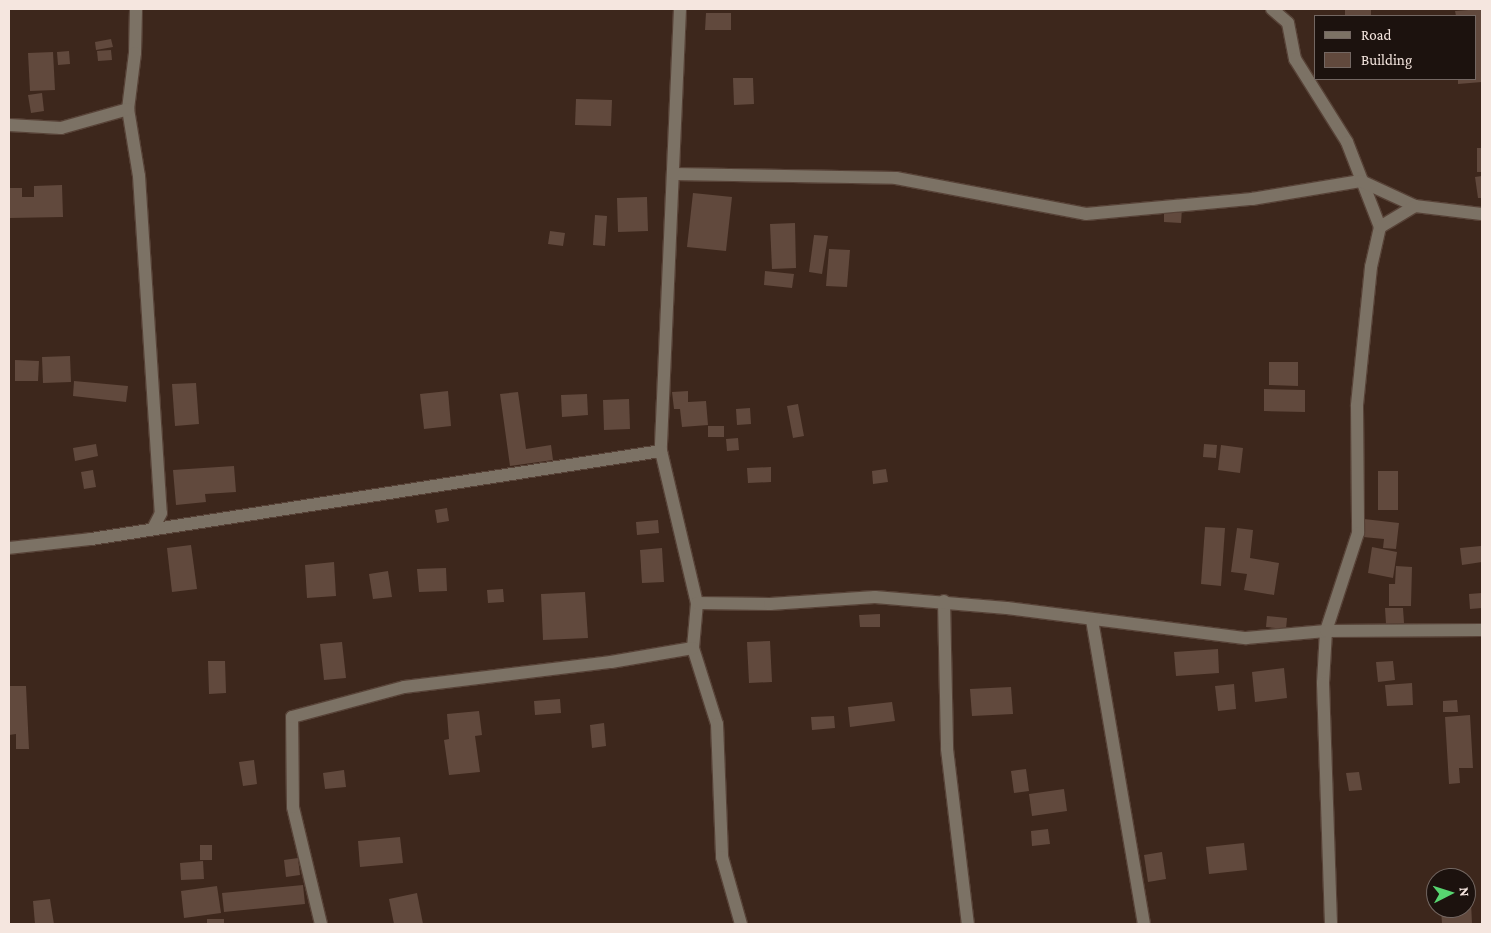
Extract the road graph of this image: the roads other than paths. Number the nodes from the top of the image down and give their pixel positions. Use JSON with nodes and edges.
{"nodes":[{"id":1,"x":136,"y":9,"type":"edge"},
{"id":2,"x":680,"y":9,"type":"edge"},
{"id":3,"x":1272,"y":9,"type":"edge"},
{"id":4,"x":128,"y":109,"type":"junction"},
{"id":5,"x":9,"y":125,"type":"edge"},
{"id":6,"x":674,"y":174,"type":"junction"},
{"id":7,"x":1361,"y":181,"type":"junction"},
{"id":8,"x":1415,"y":206,"type":"junction"},
{"id":9,"x":1482,"y":214,"type":"edge"},
{"id":10,"x":1380,"y":227,"type":"junction"},
{"id":11,"x":661,"y":451,"type":"junction"},
{"id":12,"x":154,"y":529,"type":"junction"},
{"id":13,"x":9,"y":548,"type":"edge"},
{"id":14,"x":944,"y":601,"type":"junction"},
{"id":15,"x":697,"y":603,"type":"junction"},
{"id":16,"x":1092,"y":620,"type":"junction"},
{"id":17,"x":1482,"y":630,"type":"edge"},
{"id":18,"x":1326,"y":631,"type":"junction"},
{"id":19,"x":693,"y":648,"type":"junction"},
{"id":20,"x":321,"y":924,"type":"edge"},
{"id":21,"x":741,"y":924,"type":"edge"},
{"id":22,"x":968,"y":924,"type":"edge"},
{"id":23,"x":1144,"y":924,"type":"edge"},
{"id":24,"x":1332,"y":924,"type":"edge"}],
"edges":[{"from":1,"to":4,"type":"street"},
{"from":2,"to":6,"type":"street"},
{"from":3,"to":7,"type":"street"},
{"from":4,"to":5,"type":"street"},
{"from":4,"to":12,"type":"street"},
{"from":6,"to":7,"type":"street"},
{"from":6,"to":11,"type":"street"},
{"from":7,"to":8,"type":"street"},
{"from":7,"to":10,"type":"street"},
{"from":8,"to":9,"type":"street"},
{"from":8,"to":10,"type":"street"},
{"from":10,"to":18,"type":"street"},
{"from":11,"to":12,"type":"street"},
{"from":11,"to":15,"type":"street"},
{"from":12,"to":13,"type":"street"},
{"from":14,"to":15,"type":"street"},
{"from":14,"to":16,"type":"street"},
{"from":14,"to":22,"type":"street"},
{"from":15,"to":19,"type":"street"},
{"from":16,"to":18,"type":"street"},
{"from":16,"to":23,"type":"street"},
{"from":17,"to":18,"type":"street"},
{"from":18,"to":24,"type":"street"},
{"from":19,"to":20,"type":"street"},
{"from":19,"to":21,"type":"street"}]}
